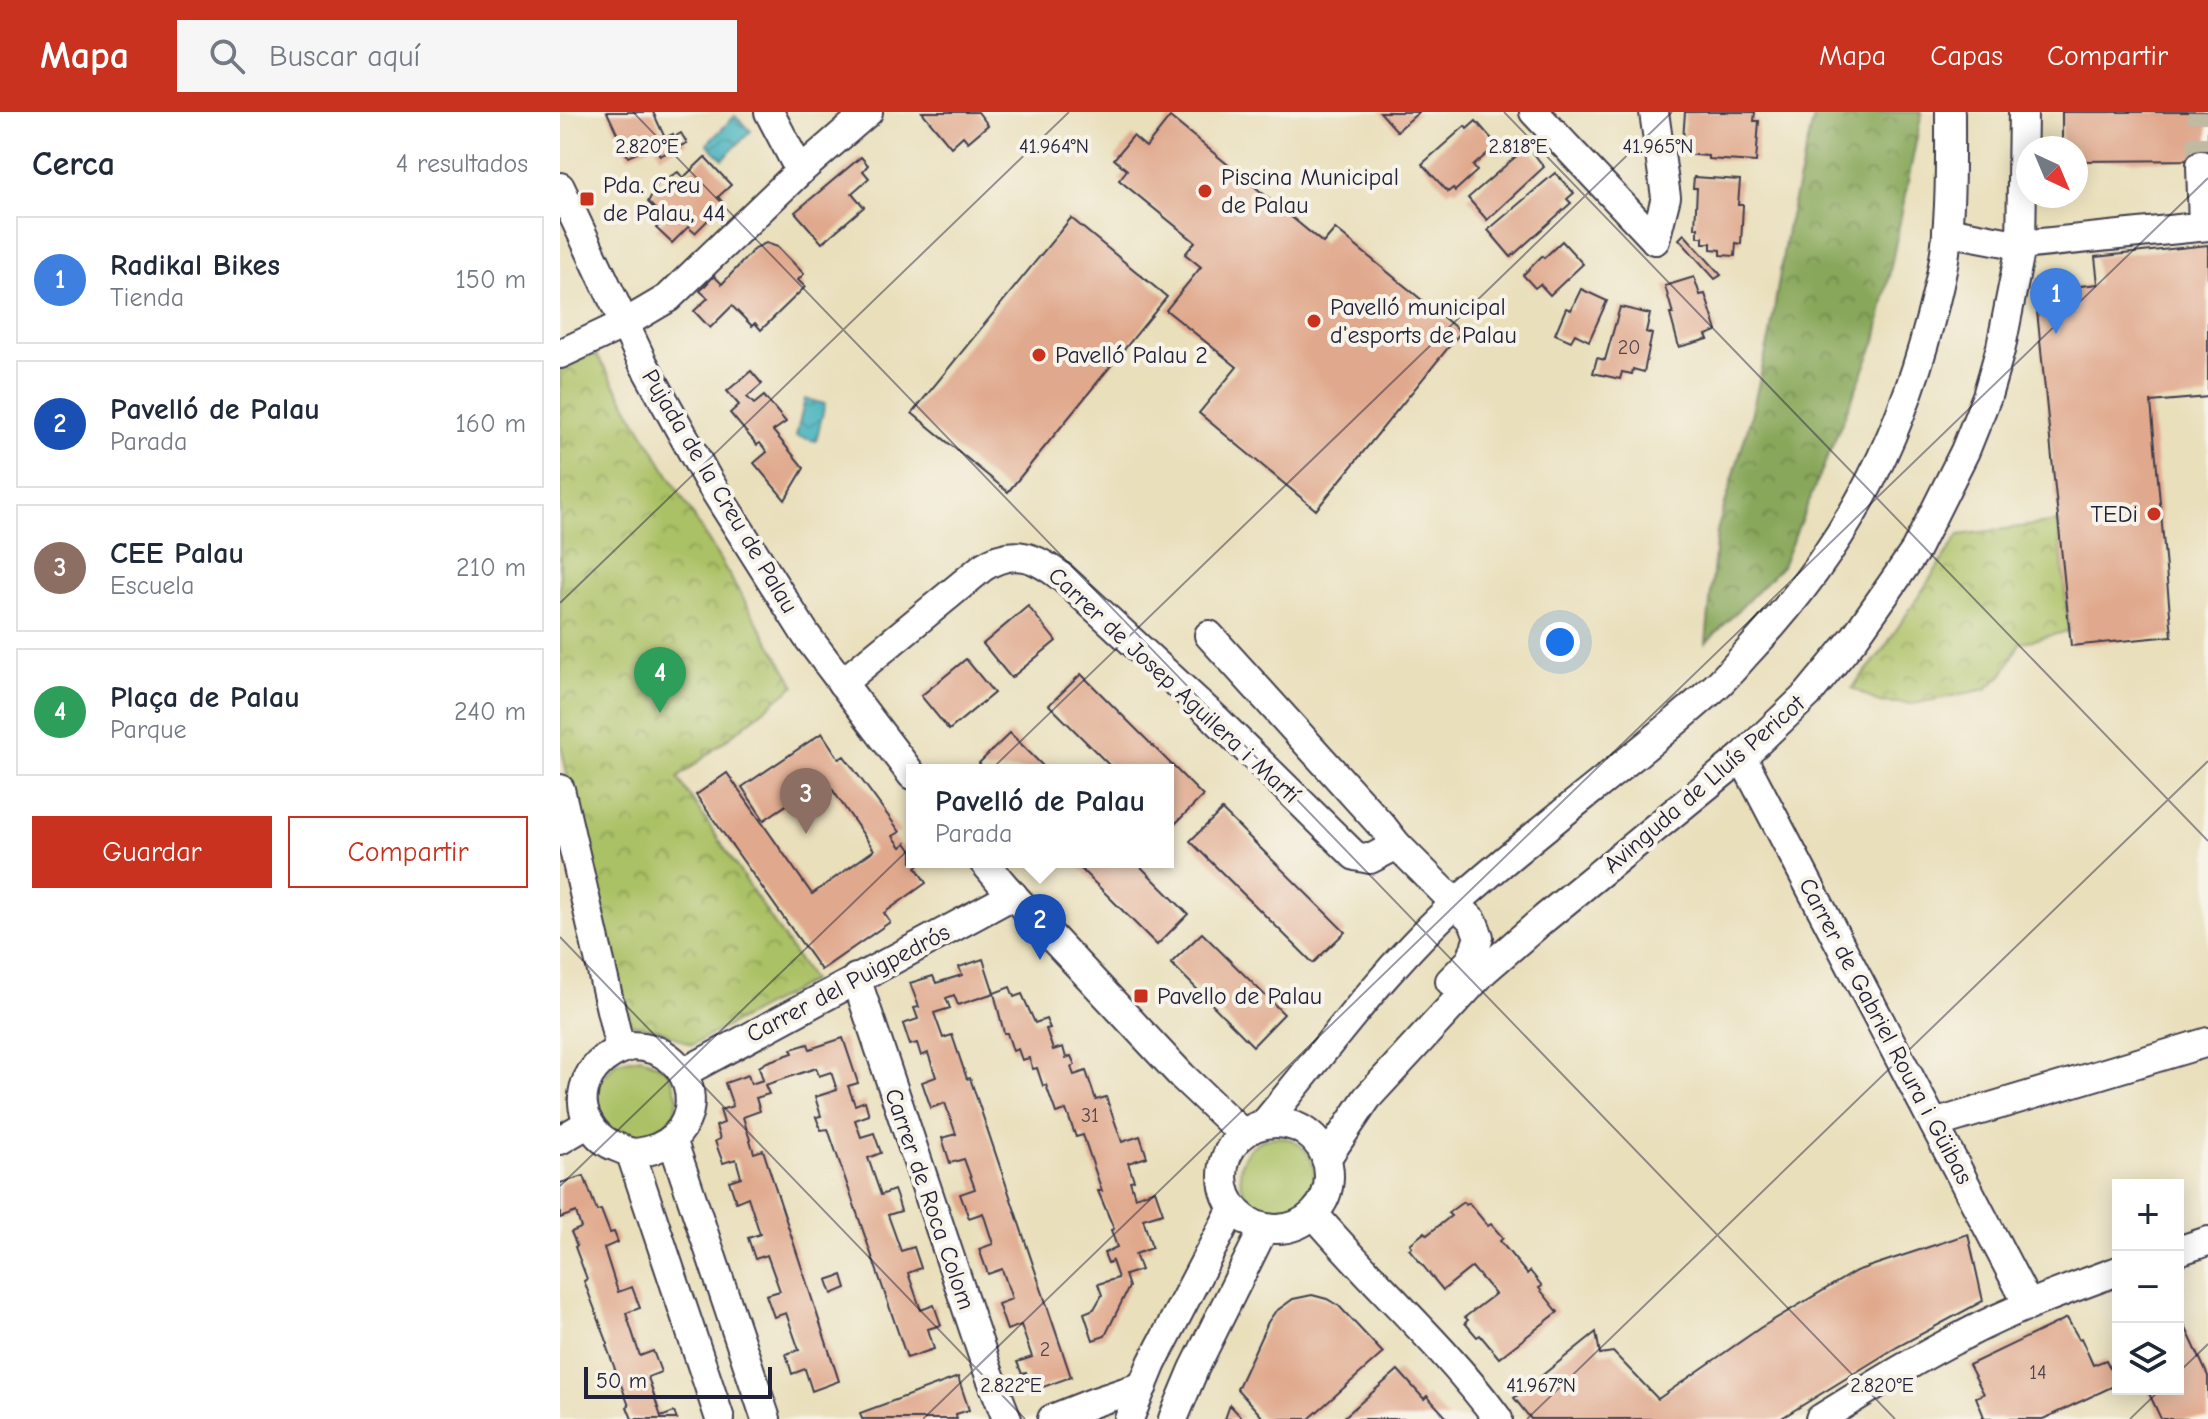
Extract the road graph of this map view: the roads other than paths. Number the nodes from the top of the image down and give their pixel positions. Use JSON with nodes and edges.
{"nodes":[{"id":1,"x":769,"y":112,"type":"edge"},
{"id":2,"x":868,"y":112,"type":"edge"},
{"id":3,"x":1534,"y":112,"type":"edge"},
{"id":4,"x":1654,"y":112,"type":"edge"},
{"id":5,"x":1950,"y":112,"type":"edge"},
{"id":6,"x":2023,"y":112,"type":"edge"},
{"id":7,"x":2201,"y":165,"type":"dead end"},
{"id":8,"x":800,"y":171,"type":"junction"},
{"id":9,"x":560,"y":187,"type":"edge"},
{"id":10,"x":2205,"y":226,"type":"edge"},
{"id":11,"x":1947,"y":231,"type":"junction"},
{"id":12,"x":2021,"y":245,"type":"junction"},
{"id":13,"x":624,"y":324,"type":"junction"},
{"id":14,"x":560,"y":354,"type":"edge"},
{"id":15,"x":1209,"y":635,"type":"dead end"},
{"id":16,"x":842,"y":683,"type":"junction"},
{"id":17,"x":1742,"y":757,"type":"junction"},
{"id":18,"x":906,"y":767,"type":"edge"},
{"id":19,"x":560,"y":789,"type":"edge"},
{"id":20,"x":1397,"y":845,"type":"junction"},
{"id":21,"x":989,"y":868,"type":"edge"},
{"id":22,"x":1013,"y":895,"type":"junction"},
{"id":23,"x":1456,"y":903,"type":"junction"},
{"id":24,"x":856,"y":978,"type":"junction"},
{"id":25,"x":2208,"y":1042,"type":"edge"},
{"id":26,"x":620,"y":1049,"type":"junction"},
{"id":27,"x":1397,"y":1064,"type":"junction"},
{"id":28,"x":683,"y":1073,"type":"junction"},
{"id":29,"x":589,"y":1123,"type":"junction"},
{"id":30,"x":1934,"y":1124,"type":"junction"},
{"id":31,"x":1253,"y":1129,"type":"junction"},
{"id":32,"x":672,"y":1139,"type":"junction"},
{"id":33,"x":560,"y":1140,"type":"edge"},
{"id":34,"x":631,"y":1154,"type":"junction"},
{"id":35,"x":1326,"y":1159,"type":"junction"},
{"id":36,"x":1233,"y":1208,"type":"junction"},
{"id":37,"x":1314,"y":1214,"type":"junction"},
{"id":38,"x":1264,"y":1228,"type":"junction"},
{"id":39,"x":2208,"y":1241,"type":"edge"},
{"id":40,"x":2184,"y":1249,"type":"edge"},
{"id":41,"x":2112,"y":1273,"type":"edge"},
{"id":42,"x":2029,"y":1306,"type":"junction"},
{"id":43,"x":1143,"y":1386,"type":"junction"},
{"id":44,"x":720,"y":1419,"type":"edge"},
{"id":45,"x":766,"y":1419,"type":"edge"},
{"id":46,"x":1007,"y":1419,"type":"edge"},
{"id":47,"x":1052,"y":1419,"type":"edge"},
{"id":48,"x":1129,"y":1419,"type":"edge"},
{"id":49,"x":1173,"y":1419,"type":"edge"},
{"id":50,"x":1498,"y":1419,"type":"edge"},
{"id":51,"x":1820,"y":1419,"type":"edge"}],
"edges":[{"from":1,"to":8,"type":"street"},
{"from":2,"to":8,"type":"street"},
{"from":3,"to":4,"type":"street"},
{"from":5,"to":11,"type":"street"},
{"from":6,"to":12,"type":"street","name":"Avinguda de Lluís Pericot"},
{"from":7,"to":10,"type":"street"},
{"from":8,"to":13,"type":"street"},
{"from":9,"to":13,"type":"street","name":"Pujada de la Creu de Palau"},
{"from":10,"to":12,"type":"street"},
{"from":11,"to":12,"type":"street"},
{"from":11,"to":23,"type":"street"},
{"from":12,"to":17,"type":"street","name":"Avinguda de Lluís Pericot"},
{"from":13,"to":14,"type":"street"},
{"from":13,"to":16,"type":"street","name":"Pujada de la Creu de Palau"},
{"from":15,"to":20,"type":"street"},
{"from":16,"to":18,"type":"street","name":"Pujada de la Creu de Palau"},
{"from":16,"to":20,"type":"street","name":"Carrer de Josep Aguilera i Martí"},
{"from":17,"to":27,"type":"street","name":"Avinguda de Lluís Pericot"},
{"from":17,"to":30,"type":"street","name":"Carrer de Gabriel Roura i Güibas"},
{"from":19,"to":26,"type":"street"},
{"from":20,"to":23,"type":"street"},
{"from":21,"to":22,"type":"street"},
{"from":22,"to":24,"type":"street","name":"Carrer del Puigpedrós"},
{"from":22,"to":31,"type":"street"},
{"from":23,"to":27,"type":"street"},
{"from":23,"to":31,"type":"street"},
{"from":24,"to":28,"type":"street","name":"Carrer del Puigpedrós"},
{"from":24,"to":46,"type":"street","name":"Carrer de Roca Colom"},
{"from":25,"to":30,"type":"street"},
{"from":26,"to":28,"type":"street"},
{"from":26,"to":29,"type":"street"},
{"from":27,"to":35,"type":"street","name":"Avinguda de Lluís Pericot"},
{"from":28,"to":32,"type":"street"},
{"from":29,"to":33,"type":"street"},
{"from":29,"to":34,"type":"street"},
{"from":30,"to":42,"type":"street","name":"Carrer de Gabriel Roura i Güibas"},
{"from":31,"to":35,"type":"street"},
{"from":31,"to":36,"type":"street"},
{"from":32,"to":34,"type":"street"},
{"from":32,"to":45,"type":"street"},
{"from":34,"to":44,"type":"street"},
{"from":35,"to":37,"type":"street"},
{"from":36,"to":38,"type":"street"},
{"from":36,"to":43,"type":"street"},
{"from":37,"to":38,"type":"street"},
{"from":37,"to":50,"type":"street"},
{"from":38,"to":49,"type":"street"},
{"from":39,"to":40,"type":"street"},
{"from":41,"to":42,"type":"street"},
{"from":42,"to":51,"type":"street"},
{"from":43,"to":47,"type":"street"},
{"from":43,"to":48,"type":"street"}]}
